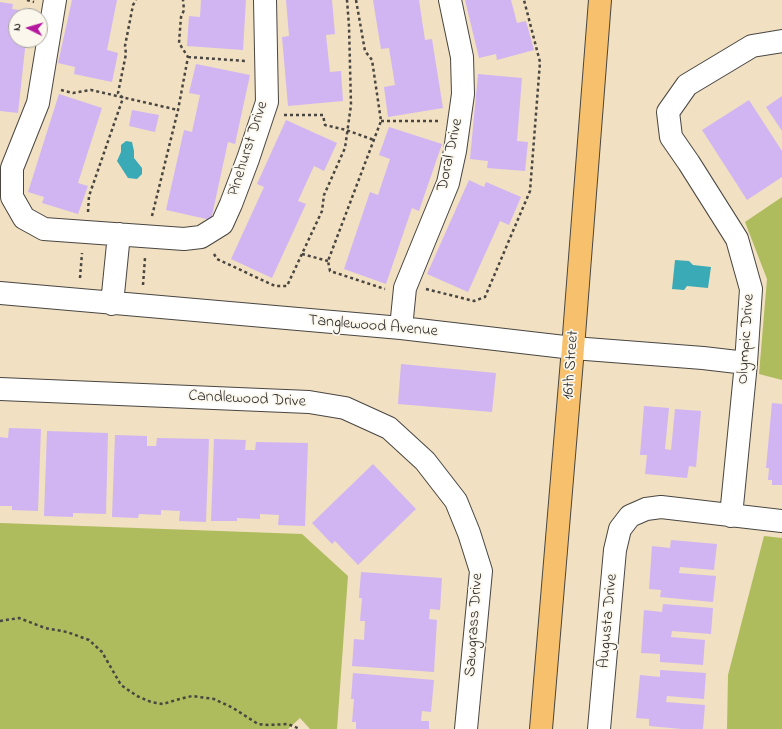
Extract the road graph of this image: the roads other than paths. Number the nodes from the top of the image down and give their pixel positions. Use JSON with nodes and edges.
{"nodes":[{"id":1,"x":55,"y":0,"type":"edge"},
{"id":2,"x":265,"y":0,"type":"edge"},
{"id":3,"x":450,"y":0,"type":"edge"},
{"id":4,"x":600,"y":0,"type":"edge"},
{"id":5,"x":782,"y":41,"type":"edge"},
{"id":6,"x":118,"y":234,"type":"junction"},
{"id":7,"x":0,"y":293,"type":"edge"},
{"id":8,"x":112,"y":304,"type":"junction"},
{"id":9,"x":401,"y":328,"type":"junction"},
{"id":10,"x":573,"y":348,"type":"junction"},
{"id":11,"x":746,"y":363,"type":"junction"},
{"id":12,"x":0,"y":389,"type":"edge"},
{"id":13,"x":456,"y":501,"type":"joint"},
{"id":14,"x":731,"y":516,"type":"junction"},
{"id":15,"x":782,"y":521,"type":"edge"},
{"id":16,"x":466,"y":729,"type":"edge"},
{"id":17,"x":541,"y":729,"type":"edge"},
{"id":18,"x":599,"y":729,"type":"edge"}],
"edges":[{"from":1,"to":6,"type":"street"},
{"from":2,"to":6,"type":"street","name":"Pinehurst Drive"},
{"from":3,"to":9,"type":"street","name":"Doral Drive"},
{"from":4,"to":10,"type":"main road","name":"16th Street"},
{"from":5,"to":11,"type":"street","name":"Olympic Drive"},
{"from":6,"to":8,"type":"street"},
{"from":7,"to":8,"type":"street","name":"Tanglewood Avenue"},
{"from":8,"to":9,"type":"street","name":"Tanglewood Avenue"},
{"from":9,"to":10,"type":"street","name":"Tanglewood Avenue"},
{"from":10,"to":11,"type":"street","name":"Tanglewood Avenue"},
{"from":10,"to":17,"type":"main road","name":"16th Street"},
{"from":11,"to":14,"type":"street","name":"Olympic Drive"},
{"from":12,"to":13,"type":"street","name":"Candlewood Drive"},
{"from":13,"to":16,"type":"street","name":"Sawgrass Drive"},
{"from":14,"to":15,"type":"street"},
{"from":14,"to":18,"type":"street","name":"Augusta Drive"}]}
